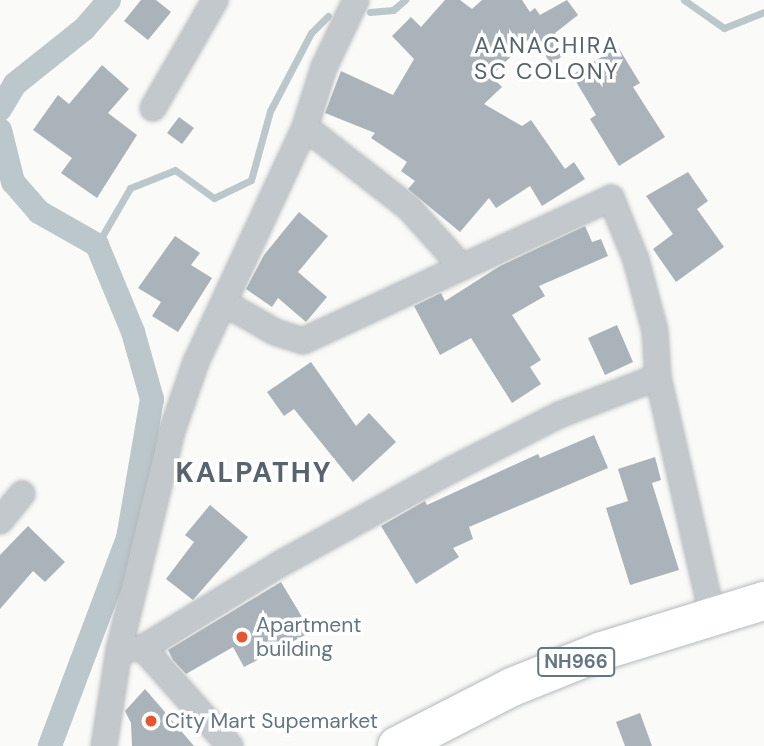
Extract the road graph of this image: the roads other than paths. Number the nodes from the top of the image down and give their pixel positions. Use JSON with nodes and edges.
{"nodes":[{"id":1,"x":215,"y":0,"type":"edge"},
{"id":2,"x":356,"y":0,"type":"edge"},
{"id":3,"x":153,"y":108,"type":"dead end"},
{"id":4,"x":305,"y":127,"type":"junction"},
{"id":5,"x":461,"y":266,"type":"junction"},
{"id":6,"x":226,"y":304,"type":"junction"},
{"id":7,"x":658,"y":377,"type":"junction"},
{"id":8,"x":22,"y":494,"type":"dead end"},
{"id":9,"x":0,"y":522,"type":"edge"},
{"id":10,"x":764,"y":601,"type":"edge"},
{"id":11,"x":712,"y":615,"type":"junction"},
{"id":12,"x":764,"y":625,"type":"edge"},
{"id":13,"x":131,"y":649,"type":"junction"},
{"id":14,"x":104,"y":746,"type":"edge"},
{"id":15,"x":230,"y":746,"type":"edge"},
{"id":16,"x":397,"y":746,"type":"edge"},
{"id":17,"x":447,"y":746,"type":"edge"}],
"edges":[{"from":1,"to":3,"type":"street"},
{"from":2,"to":4,"type":"street"},
{"from":4,"to":5,"type":"street"},
{"from":4,"to":6,"type":"street"},
{"from":5,"to":6,"type":"street"},
{"from":5,"to":7,"type":"street"},
{"from":6,"to":13,"type":"street"},
{"from":7,"to":11,"type":"street"},
{"from":7,"to":13,"type":"street"},
{"from":8,"to":9,"type":"street"},
{"from":10,"to":11,"type":"highway","number":"NH966"},
{"from":11,"to":16,"type":"highway","number":"NH966"},
{"from":12,"to":17,"type":"highway","number":"NH966"},
{"from":13,"to":14,"type":"street"},
{"from":13,"to":15,"type":"street"}]}
